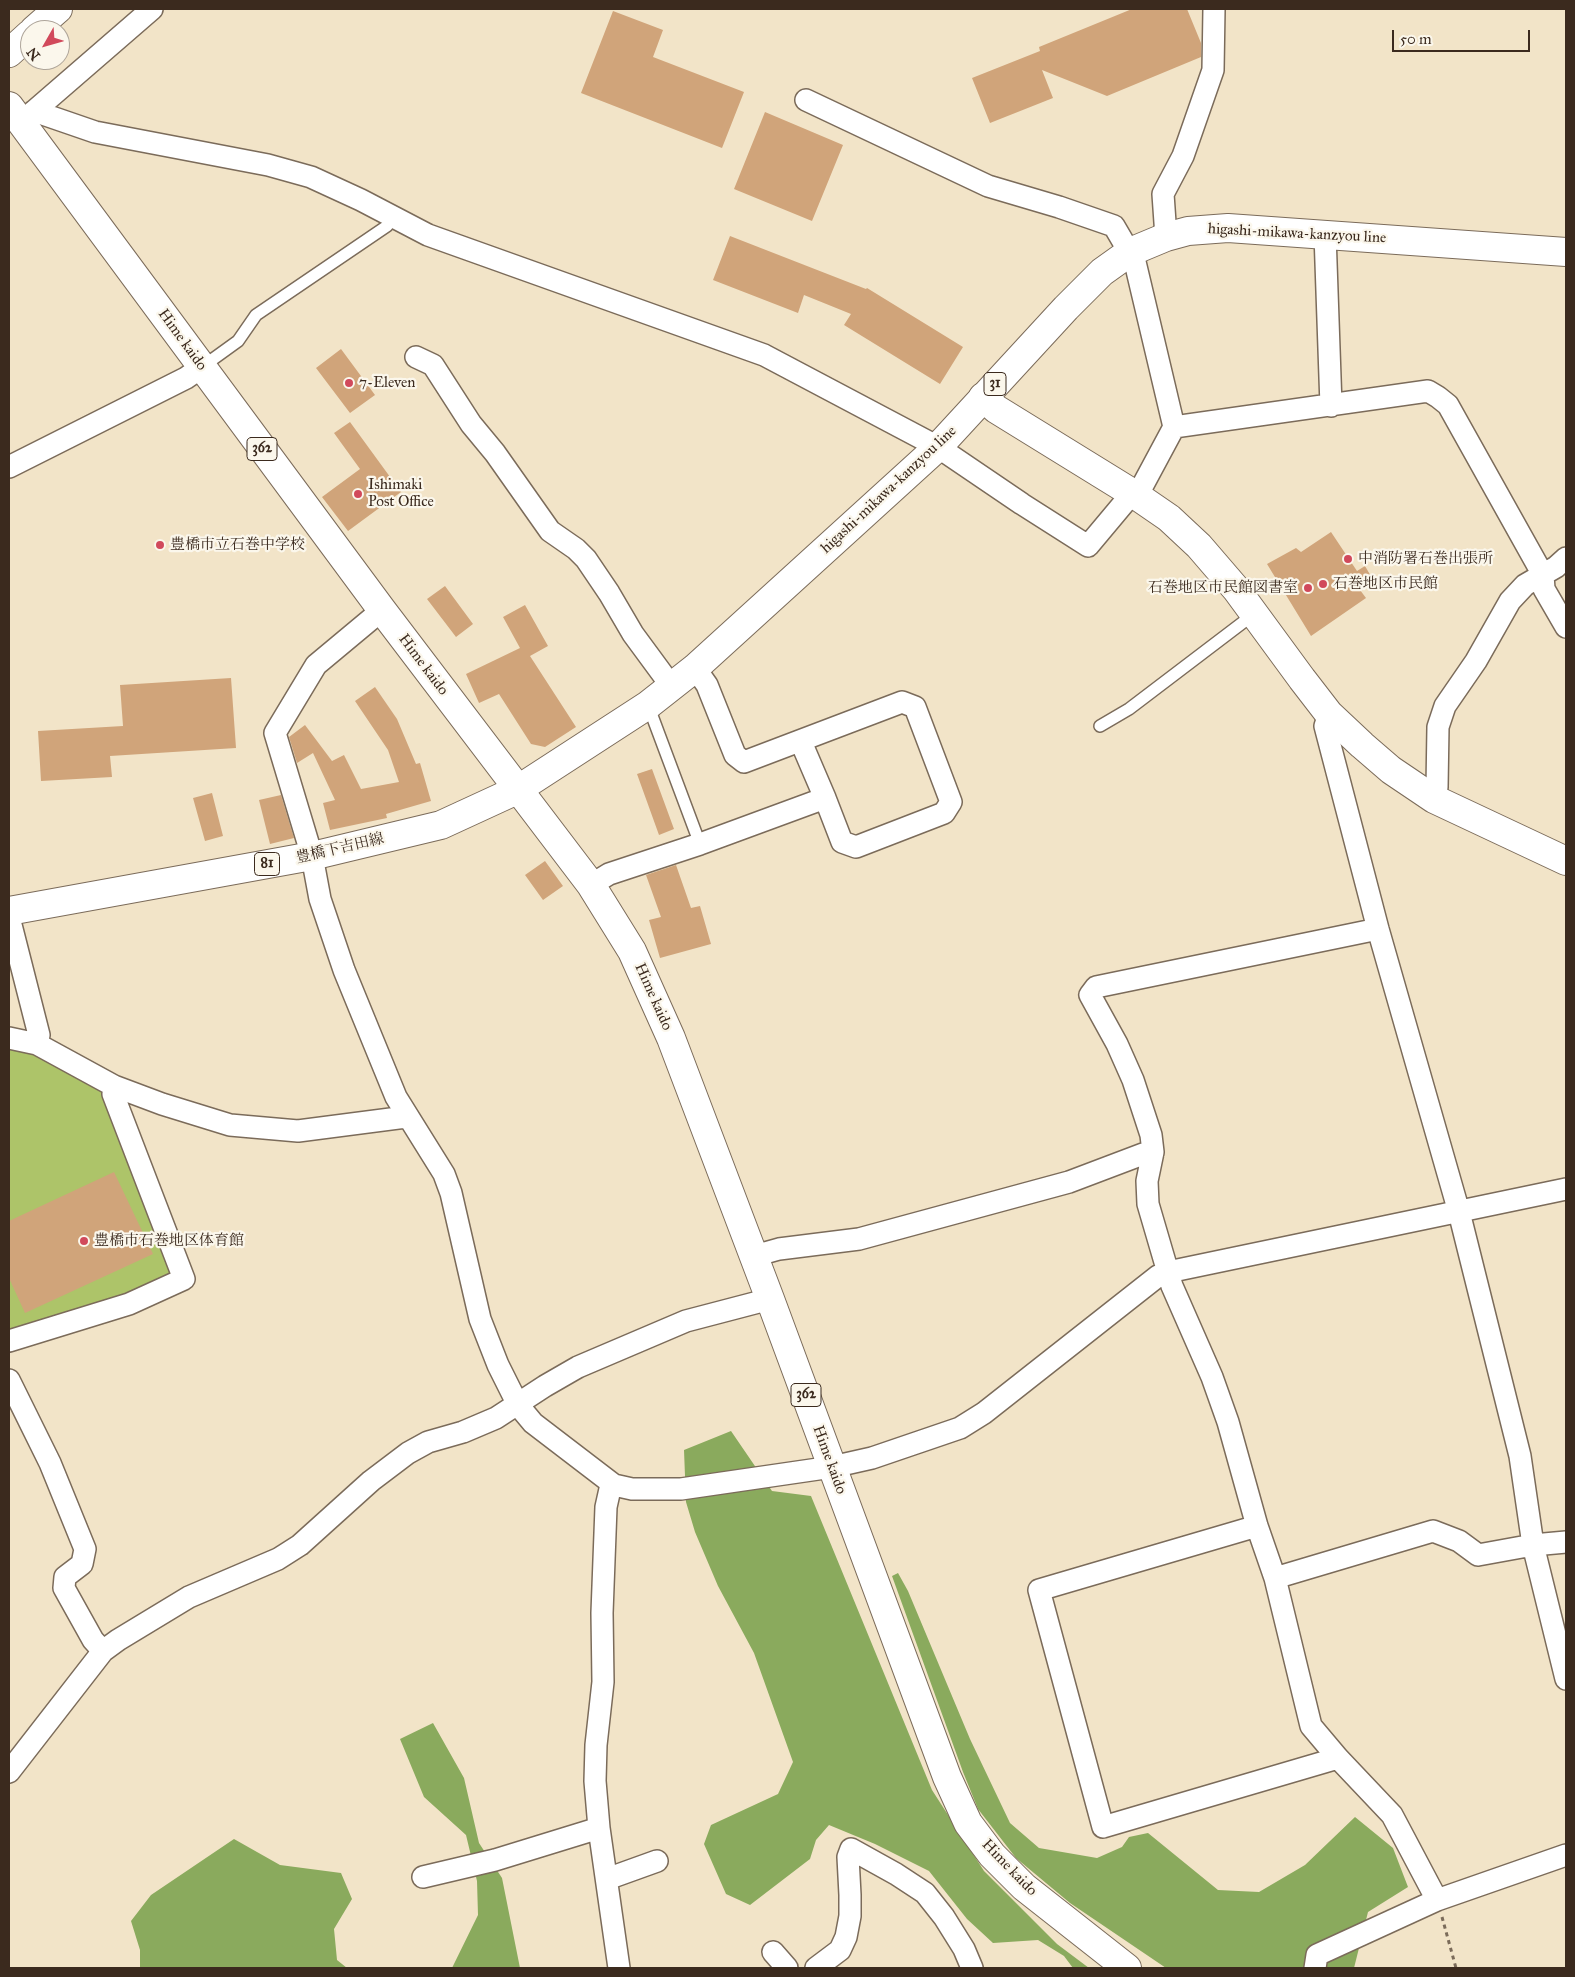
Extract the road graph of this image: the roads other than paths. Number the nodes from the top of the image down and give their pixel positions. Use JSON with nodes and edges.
{"nodes":[{"id":1,"x":58,"y":9,"type":"edge"},
{"id":2,"x":152,"y":9,"type":"edge"},
{"id":3,"x":1214,"y":9,"type":"edge"},
{"id":4,"x":45,"y":20,"type":"edge"},
{"id":5,"x":20,"y":43,"type":"edge"},
{"id":6,"x":9,"y":53,"type":"edge"},
{"id":7,"x":806,"y":100,"type":"dead end"},
{"id":8,"x":21,"y":113,"type":"edge"},
{"id":9,"x":394,"y":218,"type":"junction"},
{"id":10,"x":1325,"y":234,"type":"junction"},
{"id":11,"x":1166,"y":237,"type":"junction"},
{"id":12,"x":1130,"y":252,"type":"junction"},
{"id":13,"x":1566,"y":252,"type":"edge"},
{"id":14,"x":416,"y":358,"type":"dead end"},
{"id":15,"x":202,"y":368,"type":"junction"},
{"id":16,"x":982,"y":397,"type":"junction"},
{"id":17,"x":1331,"y":406,"type":"junction"},
{"id":18,"x":1174,"y":427,"type":"junction"},
{"id":19,"x":938,"y":447,"type":"junction"},
{"id":20,"x":9,"y":467,"type":"edge"},
{"id":21,"x":1134,"y":494,"type":"junction"},
{"id":22,"x":1566,"y":558,"type":"edge"},
{"id":23,"x":1543,"y":575,"type":"junction"},
{"id":24,"x":382,"y":610,"type":"junction"},
{"id":25,"x":1254,"y":614,"type":"junction"},
{"id":26,"x":1566,"y":627,"type":"edge"},
{"id":27,"x":695,"y":668,"type":"junction"},
{"id":28,"x":672,"y":687,"type":"junction"},
{"id":29,"x":648,"y":705,"type":"junction"},
{"id":30,"x":1330,"y":714,"type":"junction"},
{"id":31,"x":1100,"y":726,"type":"dead end"},
{"id":32,"x":801,"y":742,"type":"junction"},
{"id":33,"x":517,"y":790,"type":"junction"},
{"id":34,"x":824,"y":798,"type":"junction"},
{"id":35,"x":1434,"y":799,"type":"junction"},
{"id":36,"x":700,"y":844,"type":"junction"},
{"id":37,"x":312,"y":856,"type":"junction"},
{"id":38,"x":1566,"y":861,"type":"edge"},
{"id":39,"x":591,"y":885,"type":"junction"},
{"id":40,"x":9,"y":911,"type":"edge"},
{"id":41,"x":9,"y":917,"type":"edge"},
{"id":42,"x":1378,"y":929,"type":"junction"},
{"id":43,"x":9,"y":1038,"type":"edge"},
{"id":44,"x":36,"y":1044,"type":"junction"},
{"id":45,"x":114,"y":1086,"type":"junction"},
{"id":46,"x":406,"y":1116,"type":"junction"},
{"id":47,"x":1153,"y":1152,"type":"junction"},
{"id":48,"x":1566,"y":1189,"type":"edge"},
{"id":49,"x":1459,"y":1212,"type":"junction"},
{"id":50,"x":754,"y":1256,"type":"junction"},
{"id":51,"x":1168,"y":1272,"type":"junction"},
{"id":52,"x":770,"y":1299,"type":"junction"},
{"id":53,"x":9,"y":1341,"type":"edge"},
{"id":54,"x":9,"y":1380,"type":"edge"},
{"id":55,"x":518,"y":1406,"type":"junction"},
{"id":56,"x":832,"y":1467,"type":"junction"},
{"id":57,"x":614,"y":1485,"type":"junction"},
{"id":58,"x":1257,"y":1526,"type":"junction"},
{"id":59,"x":1566,"y":1542,"type":"edge"},
{"id":60,"x":1533,"y":1545,"type":"junction"},
{"id":61,"x":1274,"y":1578,"type":"junction"},
{"id":62,"x":103,"y":1651,"type":"junction"},
{"id":63,"x":1566,"y":1679,"type":"edge"},
{"id":64,"x":1338,"y":1758,"type":"junction"},
{"id":65,"x":9,"y":1772,"type":"edge"},
{"id":66,"x":599,"y":1828,"type":"junction"},
{"id":67,"x":1566,"y":1855,"type":"edge"},
{"id":68,"x":657,"y":1861,"type":"dead end"},
{"id":69,"x":423,"y":1877,"type":"dead end"},
{"id":70,"x":607,"y":1879,"type":"junction"},
{"id":71,"x":1437,"y":1900,"type":"junction"},
{"id":72,"x":619,"y":1968,"type":"edge"},
{"id":73,"x":819,"y":1968,"type":"edge"},
{"id":74,"x":972,"y":1968,"type":"edge"},
{"id":75,"x":1128,"y":1968,"type":"edge"},
{"id":76,"x":1315,"y":1968,"type":"edge"}],
"edges":[{"from":1,"to":4,"type":"main road"},
{"from":2,"to":8,"type":"street"},
{"from":3,"to":11,"type":"street"},
{"from":5,"to":6,"type":"main road"},
{"from":7,"to":12,"type":"street"},
{"from":8,"to":9,"type":"street"},
{"from":8,"to":15,"type":"main road","name":"Hime kaido","number":"362"},
{"from":9,"to":15,"type":"lane"},
{"from":9,"to":19,"type":"street"},
{"from":10,"to":11,"type":"main road","name":"higashi-mikawa-kanzyou line","number":"31"},
{"from":10,"to":13,"type":"main road","name":"higashi-mikawa-kanzyou line","number":"31"},
{"from":10,"to":17,"type":"street"},
{"from":11,"to":12,"type":"main road","name":"higashi-mikawa-kanzyou line","number":"31"},
{"from":12,"to":16,"type":"main road","name":"higashi-mikawa-kanzyou line","number":"31"},
{"from":12,"to":18,"type":"street"},
{"from":14,"to":28,"type":"street"},
{"from":15,"to":20,"type":"street"},
{"from":15,"to":24,"type":"main road","name":"Hime kaido","number":"362"},
{"from":16,"to":19,"type":"main road","name":"higashi-mikawa-kanzyou line","number":"31"},
{"from":16,"to":21,"type":"main road"},
{"from":17,"to":18,"type":"street"},
{"from":17,"to":23,"type":"street"},
{"from":18,"to":21,"type":"street"},
{"from":19,"to":21,"type":"street"},
{"from":19,"to":27,"type":"main road","name":"higashi-mikawa-kanzyou line","number":"31"},
{"from":21,"to":25,"type":"main road"},
{"from":22,"to":23,"type":"street"},
{"from":23,"to":26,"type":"street"},
{"from":23,"to":35,"type":"street"},
{"from":24,"to":33,"type":"main road","name":"Hime kaido","number":"362"},
{"from":24,"to":37,"type":"street"},
{"from":25,"to":30,"type":"main road"},
{"from":25,"to":31,"type":"lane"},
{"from":27,"to":28,"type":"main road","name":"higashi-mikawa-kanzyou line","number":"31"},
{"from":27,"to":32,"type":"street"},
{"from":28,"to":29,"type":"main road","name":"higashi-mikawa-kanzyou line","number":"31"},
{"from":29,"to":33,"type":"main road","name":"higashi-mikawa-kanzyou line","number":"31"},
{"from":29,"to":36,"type":"lane"},
{"from":30,"to":35,"type":"main road"},
{"from":30,"to":42,"type":"street"},
{"from":32,"to":34,"type":"street"},
{"from":32,"to":34,"type":"street"},
{"from":33,"to":37,"type":"main road","name":"豊橋下吉田線","number":"81"},
{"from":33,"to":39,"type":"main road","name":"Hime kaido","number":"362"},
{"from":34,"to":36,"type":"street"},
{"from":35,"to":38,"type":"main road"},
{"from":36,"to":39,"type":"street"},
{"from":37,"to":40,"type":"main road","name":"豊橋下吉田線","number":"81"},
{"from":37,"to":46,"type":"street"},
{"from":39,"to":50,"type":"main road","name":"Hime kaido","number":"362"},
{"from":41,"to":44,"type":"street"},
{"from":42,"to":47,"type":"street"},
{"from":42,"to":49,"type":"street"},
{"from":43,"to":44,"type":"street"},
{"from":44,"to":45,"type":"street"},
{"from":45,"to":46,"type":"street"},
{"from":45,"to":53,"type":"street"},
{"from":46,"to":55,"type":"street"},
{"from":47,"to":50,"type":"street"},
{"from":47,"to":51,"type":"street"},
{"from":48,"to":49,"type":"street"},
{"from":49,"to":51,"type":"street"},
{"from":49,"to":60,"type":"street"},
{"from":50,"to":52,"type":"main road","name":"Hime kaido","number":"362"},
{"from":51,"to":56,"type":"street"},
{"from":51,"to":58,"type":"street"},
{"from":52,"to":55,"type":"street"},
{"from":52,"to":56,"type":"main road","name":"Hime kaido","number":"362"},
{"from":54,"to":62,"type":"street"},
{"from":55,"to":57,"type":"street"},
{"from":55,"to":62,"type":"street"},
{"from":56,"to":57,"type":"street"},
{"from":56,"to":75,"type":"main road","name":"Hime kaido","number":"362"},
{"from":57,"to":66,"type":"street"},
{"from":58,"to":61,"type":"street"},
{"from":58,"to":64,"type":"street"},
{"from":59,"to":60,"type":"street"},
{"from":60,"to":61,"type":"street"},
{"from":60,"to":63,"type":"street"},
{"from":61,"to":64,"type":"street"},
{"from":62,"to":65,"type":"street"},
{"from":64,"to":71,"type":"street"},
{"from":66,"to":69,"type":"street"},
{"from":66,"to":70,"type":"street"},
{"from":67,"to":71,"type":"street"},
{"from":68,"to":70,"type":"street"},
{"from":70,"to":72,"type":"street"},
{"from":71,"to":76,"type":"street"},
{"from":73,"to":74,"type":"street"}]}
